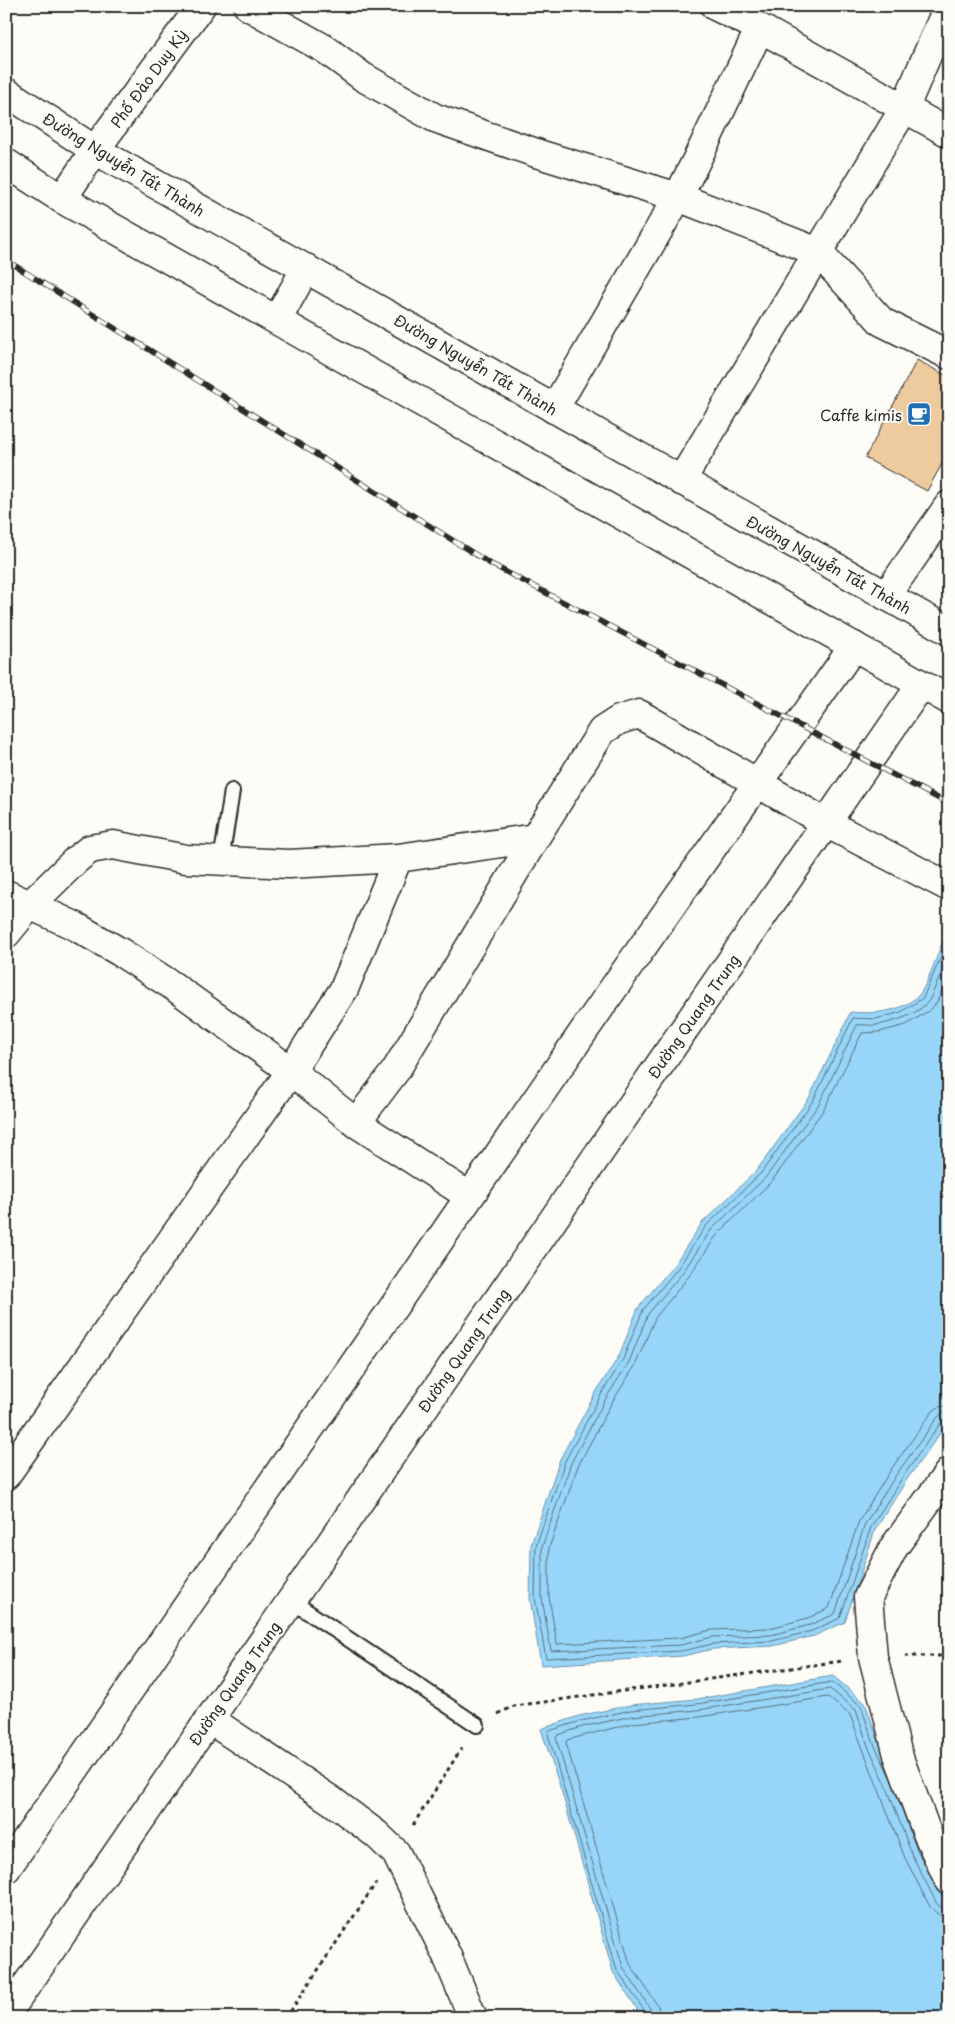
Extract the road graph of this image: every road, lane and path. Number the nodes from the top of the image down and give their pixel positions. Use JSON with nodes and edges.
{"nodes":[{"id":1,"x":201,"y":6,"type":"edge"},
{"id":2,"x":248,"y":6,"type":"edge"},
{"id":3,"x":715,"y":6,"type":"edge"},
{"id":4,"x":948,"y":6,"type":"edge"},
{"id":5,"x":760,"y":28,"type":"junction"},
{"id":6,"x":6,"y":92,"type":"edge"},
{"id":7,"x":905,"y":107,"type":"junction"},
{"id":8,"x":949,"y":133,"type":"edge"},
{"id":9,"x":95,"y":150,"type":"junction"},
{"id":10,"x":6,"y":163,"type":"edge"},
{"id":11,"x":678,"y":197,"type":"junction"},
{"id":12,"x":62,"y":199,"type":"junction"},
{"id":13,"x":818,"y":252,"type":"junction"},
{"id":14,"x":306,"y":268,"type":"junction"},
{"id":15,"x":276,"y":320,"type":"junction"},
{"id":16,"x":949,"y":355,"type":"edge"},
{"id":17,"x":554,"y":409,"type":"junction"},
{"id":18,"x":681,"y":481,"type":"junction"},
{"id":19,"x":949,"y":505,"type":"edge"},
{"id":20,"x":886,"y":596,"type":"junction"},
{"id":21,"x":949,"y":632,"type":"edge"},
{"id":22,"x":854,"y":646,"type":"junction"},
{"id":23,"x":921,"y":685,"type":"junction"},
{"id":24,"x":949,"y":700,"type":"edge"},
{"id":25,"x":757,"y":784,"type":"junction"},
{"id":26,"x":232,"y":791,"type":"dead end"},
{"id":27,"x":826,"y":823,"type":"junction"},
{"id":28,"x":535,"y":838,"type":"junction"},
{"id":29,"x":398,"y":858,"type":"junction"},
{"id":30,"x":221,"y":861,"type":"junction"},
{"id":31,"x":949,"y":887,"type":"edge"},
{"id":32,"x":17,"y":900,"type":"edge"},
{"id":33,"x":6,"y":934,"type":"edge"},
{"id":34,"x":290,"y":1071,"type":"junction"},
{"id":35,"x":356,"y":1123,"type":"junction"},
{"id":36,"x":469,"y":1196,"type":"junction"},
{"id":37,"x":949,"y":1472,"type":"edge"},
{"id":38,"x":6,"y":1475,"type":"edge"},
{"id":39,"x":290,"y":1600,"type":"junction"},
{"id":40,"x":949,"y":1656,"type":"edge"},
{"id":41,"x":873,"y":1657,"type":"junction"},
{"id":42,"x":209,"y":1719,"type":"junction"},
{"id":43,"x":477,"y":1725,"type":"junction"},
{"id":44,"x":396,"y":1853,"type":"junction"},
{"id":45,"x":6,"y":1869,"type":"edge"},
{"id":46,"x":949,"y":1881,"type":"edge"},
{"id":47,"x":6,"y":2015,"type":"edge"},
{"id":48,"x":286,"y":2018,"type":"edge"},
{"id":49,"x":473,"y":2018,"type":"edge"}],
"edges":[{"from":1,"to":9,"type":"street","name":"Phố Đào Duy Kỳ"},
{"from":2,"to":11,"type":"street"},
{"from":3,"to":5,"type":"street"},
{"from":4,"to":7,"type":"street"},
{"from":5,"to":7,"type":"street"},
{"from":5,"to":11,"type":"street"},
{"from":6,"to":9,"type":"street","name":"Đường Nguyễn Tất Thành"},
{"from":7,"to":8,"type":"street"},
{"from":7,"to":13,"type":"street"},
{"from":9,"to":12,"type":"street","name":"Phố Đào Duy Kỳ"},
{"from":9,"to":14,"type":"street","name":"Đường Nguyễn Tất Thành"},
{"from":10,"to":12,"type":"street"},
{"from":11,"to":13,"type":"street"},
{"from":11,"to":17,"type":"street"},
{"from":12,"to":15,"type":"street"},
{"from":13,"to":16,"type":"street"},
{"from":13,"to":18,"type":"street"},
{"from":14,"to":15,"type":"street"},
{"from":14,"to":17,"type":"street","name":"Đường Nguyễn Tất Thành"},
{"from":15,"to":22,"type":"street"},
{"from":17,"to":18,"type":"street","name":"Đường Nguyễn Tất Thành"},
{"from":18,"to":20,"type":"street","name":"Đường Nguyễn Tất Thành"},
{"from":19,"to":20,"type":"street"},
{"from":20,"to":21,"type":"street","name":"Đường Nguyễn Tất Thành"},
{"from":22,"to":23,"type":"street"},
{"from":22,"to":25,"type":"street"},
{"from":23,"to":24,"type":"street"},
{"from":23,"to":27,"type":"street","name":"Đường Quang Trung"},
{"from":25,"to":27,"type":"street"},
{"from":25,"to":28,"type":"street"},
{"from":25,"to":36,"type":"street"},
{"from":26,"to":30,"type":"lane"},
{"from":27,"to":31,"type":"street"},
{"from":27,"to":39,"type":"street","name":"Đường Quang Trung"},
{"from":28,"to":29,"type":"street"},
{"from":28,"to":35,"type":"street"},
{"from":29,"to":30,"type":"street"},
{"from":29,"to":34,"type":"street"},
{"from":30,"to":32,"type":"street"},
{"from":32,"to":33,"type":"street"},
{"from":32,"to":34,"type":"street"},
{"from":34,"to":35,"type":"street"},
{"from":34,"to":38,"type":"street"},
{"from":35,"to":36,"type":"street"},
{"from":36,"to":45,"type":"street"},
{"from":37,"to":41,"type":"street"},
{"from":39,"to":42,"type":"street","name":"Đường Quang Trung"},
{"from":39,"to":43,"type":"lane"},
{"from":40,"to":41,"type":"path"},
{"from":41,"to":43,"type":"path"},
{"from":41,"to":46,"type":"street"},
{"from":42,"to":44,"type":"street"},
{"from":42,"to":47,"type":"street","name":"Đường Quang Trung"},
{"from":43,"to":44,"type":"path"},
{"from":44,"to":48,"type":"path"},
{"from":44,"to":49,"type":"street"}]}
